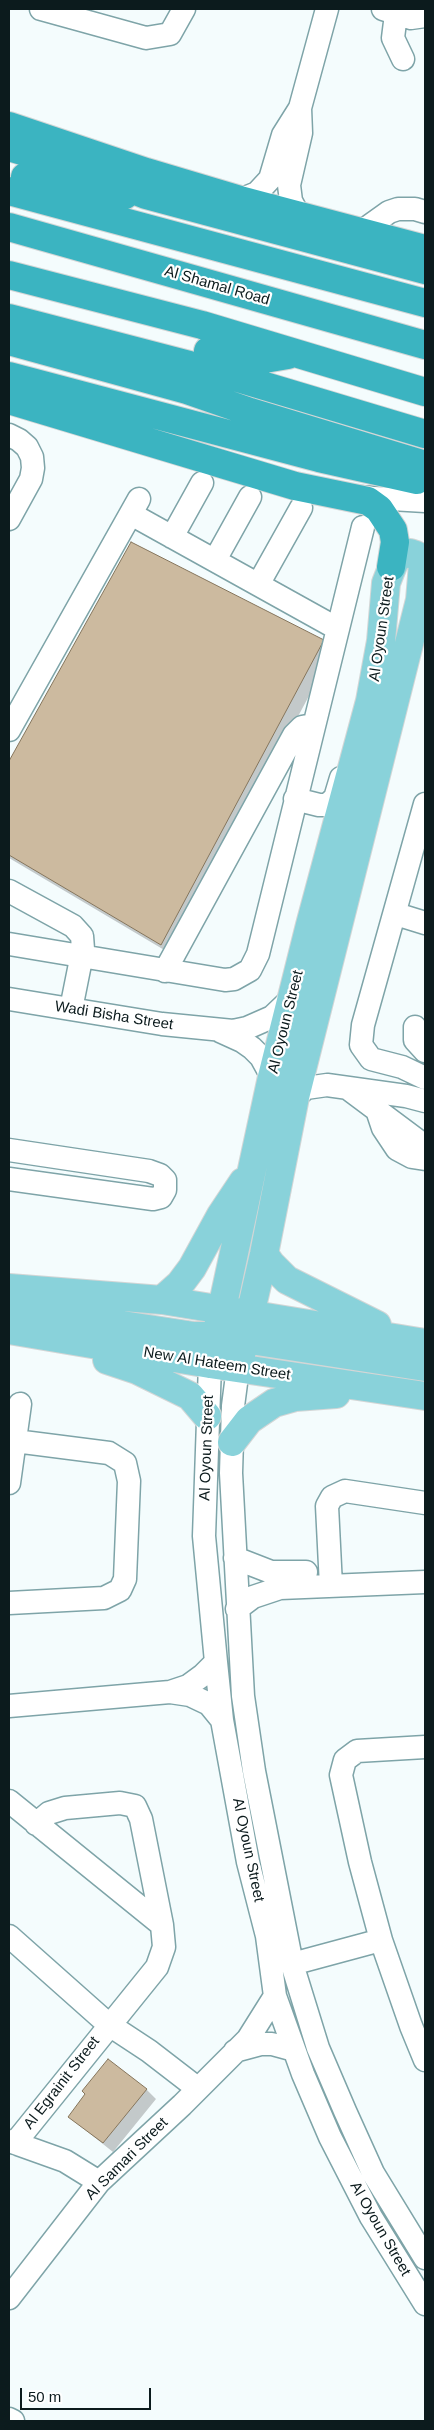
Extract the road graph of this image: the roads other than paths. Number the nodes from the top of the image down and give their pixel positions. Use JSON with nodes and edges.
{"nodes":[{"id":1,"x":41,"y":9,"type":"edge"},
{"id":2,"x":184,"y":9,"type":"edge"},
{"id":3,"x":327,"y":9,"type":"edge"},
{"id":4,"x":389,"y":11,"type":"edge"},
{"id":5,"x":425,"y":16,"type":"edge"},
{"id":6,"x":403,"y":58,"type":"dead end"},
{"id":7,"x":300,"y":108,"type":"junction"},
{"id":8,"x":9,"y":126,"type":"edge"},
{"id":9,"x":9,"y":147,"type":"edge"},
{"id":10,"x":9,"y":173,"type":"edge"},
{"id":11,"x":9,"y":191,"type":"edge"},
{"id":12,"x":146,"y":195,"type":"junction"},
{"id":13,"x":240,"y":200,"type":"junction"},
{"id":14,"x":425,"y":212,"type":"edge"},
{"id":15,"x":299,"y":216,"type":"junction"},
{"id":16,"x":9,"y":227,"type":"edge"},
{"id":17,"x":362,"y":232,"type":"junction"},
{"id":18,"x":425,"y":249,"type":"edge"},
{"id":19,"x":425,"y":270,"type":"edge"},
{"id":20,"x":9,"y":275,"type":"edge"},
{"id":21,"x":425,"y":303,"type":"edge"},
{"id":22,"x":9,"y":306,"type":"edge"},
{"id":23,"x":9,"y":318,"type":"edge"},
{"id":24,"x":9,"y":341,"type":"edge"},
{"id":25,"x":425,"y":345,"type":"edge"},
{"id":26,"x":293,"y":354,"type":"junction"},
{"id":27,"x":9,"y":376,"type":"edge"},
{"id":28,"x":187,"y":390,"type":"junction"},
{"id":29,"x":425,"y":392,"type":"edge"},
{"id":30,"x":9,"y":400,"type":"edge"},
{"id":31,"x":341,"y":409,"type":"junction"},
{"id":32,"x":425,"y":434,"type":"edge"},
{"id":33,"x":9,"y":436,"type":"edge"},
{"id":34,"x":425,"y":465,"type":"edge"},
{"id":35,"x":425,"y":482,"type":"edge"},
{"id":36,"x":202,"y":483,"type":"dead end"},
{"id":37,"x":250,"y":497,"type":"dead end"},
{"id":38,"x":356,"y":497,"type":"junction"},
{"id":39,"x":425,"y":501,"type":"edge"},
{"id":40,"x":301,"y":508,"type":"dead end"},
{"id":41,"x":9,"y":519,"type":"edge"},
{"id":42,"x":362,"y":527,"type":"dead end"},
{"id":43,"x":172,"y":537,"type":"junction"},
{"id":44,"x":216,"y":560,"type":"junction"},
{"id":45,"x":391,"y":568,"type":"junction"},
{"id":46,"x":259,"y":583,"type":"junction"},
{"id":47,"x":422,"y":608,"type":"edge"},
{"id":48,"x":338,"y":629,"type":"junction"},
{"id":49,"x":313,"y":725,"type":"junction"},
{"id":50,"x":9,"y":730,"type":"edge"},
{"id":51,"x":359,"y":738,"type":"junction"},
{"id":52,"x":425,"y":804,"type":"edge"},
{"id":53,"x":294,"y":806,"type":"junction"},
{"id":54,"x":329,"y":852,"type":"junction"},
{"id":55,"x":9,"y":890,"type":"edge"},
{"id":56,"x":396,"y":914,"type":"junction"},
{"id":57,"x":425,"y":923,"type":"edge"},
{"id":58,"x":9,"y":944,"type":"edge"},
{"id":59,"x":82,"y":956,"type":"junction"},
{"id":60,"x":165,"y":970,"type":"junction"},
{"id":61,"x":292,"y":998,"type":"junction"},
{"id":62,"x":9,"y":999,"type":"edge"},
{"id":63,"x":71,"y":1009,"type":"junction"},
{"id":64,"x":414,"y":1027,"type":"dead end"},
{"id":65,"x":220,"y":1031,"type":"junction"},
{"id":66,"x":425,"y":1051,"type":"edge"},
{"id":67,"x":272,"y":1077,"type":"junction"},
{"id":68,"x":425,"y":1078,"type":"edge"},
{"id":69,"x":346,"y":1088,"type":"junction"},
{"id":70,"x":295,"y":1097,"type":"junction"},
{"id":71,"x":425,"y":1101,"type":"edge"},
{"id":72,"x":377,"y":1110,"type":"junction"},
{"id":73,"x":425,"y":1146,"type":"edge"},
{"id":74,"x":9,"y":1150,"type":"edge"},
{"id":75,"x":425,"y":1160,"type":"edge"},
{"id":76,"x":250,"y":1171,"type":"junction"},
{"id":77,"x":9,"y":1179,"type":"edge"},
{"id":78,"x":264,"y":1254,"type":"junction"},
{"id":79,"x":9,"y":1288,"type":"edge"},
{"id":80,"x":162,"y":1300,"type":"junction"},
{"id":81,"x":221,"y":1309,"type":"junction"},
{"id":82,"x":9,"y":1314,"type":"edge"},
{"id":83,"x":247,"y":1327,"type":"junction"},
{"id":84,"x":9,"y":1330,"type":"edge"},
{"id":85,"x":215,"y":1336,"type":"junction"},
{"id":86,"x":53,"y":1337,"type":"junction"},
{"id":87,"x":422,"y":1342,"type":"edge"},
{"id":88,"x":210,"y":1364,"type":"junction"},
{"id":89,"x":425,"y":1367,"type":"edge"},
{"id":90,"x":238,"y":1368,"type":"junction"},
{"id":91,"x":391,"y":1390,"type":"junction"},
{"id":92,"x":425,"y":1396,"type":"edge"},
{"id":93,"x":20,"y":1404,"type":"dead end"},
{"id":94,"x":207,"y":1416,"type":"junction"},
{"id":95,"x":15,"y":1441,"type":"junction"},
{"id":96,"x":232,"y":1442,"type":"junction"},
{"id":97,"x":9,"y":1483,"type":"edge"},
{"id":98,"x":425,"y":1503,"type":"edge"},
{"id":99,"x":235,"y":1558,"type":"junction"},
{"id":100,"x":331,"y":1578,"type":"junction"},
{"id":101,"x":289,"y":1580,"type":"junction"},
{"id":102,"x":425,"y":1582,"type":"edge"},
{"id":103,"x":9,"y":1603,"type":"edge"},
{"id":104,"x":238,"y":1608,"type":"junction"},
{"id":105,"x":216,"y":1662,"type":"junction"},
{"id":106,"x":170,"y":1692,"type":"junction"},
{"id":107,"x":9,"y":1706,"type":"edge"},
{"id":108,"x":222,"y":1720,"type":"junction"},
{"id":109,"x":425,"y":1747,"type":"edge"},
{"id":110,"x":9,"y":1801,"type":"edge"},
{"id":111,"x":36,"y":1824,"type":"junction"},
{"id":112,"x":162,"y":1925,"type":"junction"},
{"id":113,"x":9,"y":1936,"type":"edge"},
{"id":114,"x":381,"y":1940,"type":"junction"},
{"id":115,"x":292,"y":1964,"type":"junction"},
{"id":116,"x":276,"y":1996,"type":"junction"},
{"id":117,"x":108,"y":2024,"type":"junction"},
{"id":118,"x":294,"y":2050,"type":"junction"},
{"id":119,"x":236,"y":2051,"type":"junction"},
{"id":120,"x":425,"y":2060,"type":"edge"},
{"id":121,"x":197,"y":2088,"type":"junction"},
{"id":122,"x":12,"y":2142,"type":"edge"},
{"id":123,"x":99,"y":2182,"type":"junction"},
{"id":124,"x":425,"y":2258,"type":"edge"},
{"id":125,"x":9,"y":2298,"type":"edge"},
{"id":126,"x":425,"y":2304,"type":"edge"},
{"id":127,"x":9,"y":2419,"type":"edge"},
{"id":128,"x":13,"y":2421,"type":"edge"}],
"edges":[{"from":1,"to":2,"type":"street"},
{"from":3,"to":7,"type":"street"},
{"from":4,"to":5,"type":"street"},
{"from":4,"to":6,"type":"street"},
{"from":7,"to":13,"type":"street"},
{"from":7,"to":15,"type":"street"},
{"from":8,"to":13,"type":"highway"},
{"from":9,"to":12,"type":"highway"},
{"from":10,"to":12,"type":"highway"},
{"from":11,"to":21,"type":"highway"},
{"from":12,"to":19,"type":"highway"},
{"from":13,"to":15,"type":"highway"},
{"from":14,"to":17,"type":"street"},
{"from":15,"to":17,"type":"highway"},
{"from":16,"to":25,"type":"highway","name":"Al Shamal Road"},
{"from":17,"to":18,"type":"highway"},
{"from":20,"to":26,"type":"highway"},
{"from":22,"to":26,"type":"highway"},
{"from":23,"to":31,"type":"highway"},
{"from":24,"to":28,"type":"highway"},
{"from":26,"to":29,"type":"highway"},
{"from":27,"to":35,"type":"highway"},
{"from":28,"to":31,"type":"highway"},
{"from":28,"to":34,"type":"highway"},
{"from":30,"to":38,"type":"highway"},
{"from":31,"to":32,"type":"highway"},
{"from":33,"to":41,"type":"street"},
{"from":36,"to":43,"type":"street"},
{"from":37,"to":44,"type":"street"},
{"from":38,"to":39,"type":"street"},
{"from":38,"to":45,"type":"highway"},
{"from":40,"to":46,"type":"street"},
{"from":42,"to":48,"type":"street"},
{"from":43,"to":44,"type":"street"},
{"from":43,"to":50,"type":"street"},
{"from":44,"to":46,"type":"street"},
{"from":45,"to":47,"type":"main road","name":"Al Oyoun Street"},
{"from":45,"to":51,"type":"main road","name":"Al Oyoun Street"},
{"from":46,"to":48,"type":"street"},
{"from":47,"to":70,"type":"main road","name":"Al Oyoun Street"},
{"from":48,"to":49,"type":"street"},
{"from":49,"to":53,"type":"street"},
{"from":49,"to":60,"type":"street"},
{"from":51,"to":53,"type":"street"},
{"from":51,"to":54,"type":"main road","name":"Al Oyoun Street"},
{"from":52,"to":56,"type":"street"},
{"from":53,"to":54,"type":"street"},
{"from":53,"to":60,"type":"street"},
{"from":54,"to":61,"type":"main road","name":"Al Oyoun Street"},
{"from":55,"to":59,"type":"street"},
{"from":56,"to":57,"type":"street"},
{"from":56,"to":68,"type":"street"},
{"from":58,"to":59,"type":"street"},
{"from":59,"to":60,"type":"street"},
{"from":59,"to":63,"type":"street"},
{"from":61,"to":65,"type":"street","name":"Wadi Bisha Street"},
{"from":61,"to":67,"type":"main road","name":"Al Oyoun Street"},
{"from":62,"to":63,"type":"street","name":"Wadi Bisha Street"},
{"from":63,"to":65,"type":"street","name":"Wadi Bisha Street"},
{"from":64,"to":66,"type":"street"},
{"from":65,"to":67,"type":"street","name":"Wadi Bisha Street"},
{"from":67,"to":76,"type":"main road","name":"Al Oyoun Street"},
{"from":69,"to":70,"type":"street"},
{"from":69,"to":71,"type":"street"},
{"from":69,"to":72,"type":"street"},
{"from":70,"to":78,"type":"main road","name":"Al Oyoun Street"},
{"from":72,"to":73,"type":"street"},
{"from":72,"to":75,"type":"street"},
{"from":74,"to":77,"type":"street"},
{"from":76,"to":80,"type":"main road"},
{"from":76,"to":81,"type":"main road","name":"Al Oyoun Street"},
{"from":78,"to":83,"type":"main road","name":"Al Oyoun Street"},
{"from":78,"to":87,"type":"main road"},
{"from":79,"to":80,"type":"main road"},
{"from":80,"to":81,"type":"main road"},
{"from":81,"to":83,"type":"main road"},
{"from":81,"to":85,"type":"main road","name":"Al Oyoun Street"},
{"from":82,"to":85,"type":"main road"},
{"from":83,"to":85,"type":"main road"},
{"from":83,"to":87,"type":"main road"},
{"from":83,"to":88,"type":"main road"},
{"from":83,"to":89,"type":"main road"},
{"from":83,"to":90,"type":"main road","name":"Al Oyoun Street"},
{"from":84,"to":86,"type":"main road","name":"New Al Hateem Street"},
{"from":85,"to":88,"type":"main road","name":"Al Oyoun Street"},
{"from":86,"to":88,"type":"main road","name":"New Al Hateem Street"},
{"from":86,"to":94,"type":"main road"},
{"from":88,"to":90,"type":"main road","name":"New Al Hateem Street"},
{"from":88,"to":94,"type":"street","name":"Al Oyoun Street"},
{"from":90,"to":91,"type":"main road","name":"New Al Hateem Street"},
{"from":90,"to":96,"type":"street","name":"Al Oyoun Street"},
{"from":91,"to":92,"type":"main road","name":"New Al Hateem Street"},
{"from":91,"to":96,"type":"main road"},
{"from":93,"to":95,"type":"street"},
{"from":94,"to":105,"type":"street","name":"Al Oyoun Street"},
{"from":95,"to":97,"type":"street"},
{"from":95,"to":103,"type":"street"},
{"from":96,"to":99,"type":"street","name":"Al Oyoun Street"},
{"from":98,"to":100,"type":"street"},
{"from":99,"to":101,"type":"street"},
{"from":99,"to":104,"type":"street","name":"Al Oyoun Street"},
{"from":100,"to":101,"type":"street"},
{"from":100,"to":102,"type":"street"},
{"from":101,"to":104,"type":"street"},
{"from":104,"to":115,"type":"street","name":"Al Oyoun Street"},
{"from":105,"to":106,"type":"street"},
{"from":105,"to":108,"type":"street","name":"Al Oyoun Street"},
{"from":106,"to":107,"type":"street"},
{"from":106,"to":108,"type":"street"},
{"from":108,"to":116,"type":"street","name":"Al Oyoun Street"},
{"from":109,"to":114,"type":"street"},
{"from":110,"to":111,"type":"street"},
{"from":111,"to":112,"type":"street"},
{"from":111,"to":112,"type":"street"},
{"from":112,"to":117,"type":"street"},
{"from":113,"to":117,"type":"street","name":"Al Egrainit Street"},
{"from":114,"to":115,"type":"street"},
{"from":114,"to":120,"type":"street"},
{"from":115,"to":124,"type":"street","name":"Al Oyoun Street"},
{"from":116,"to":118,"type":"street","name":"Al Oyoun Street"},
{"from":116,"to":119,"type":"street","name":"Al Samari Street"},
{"from":117,"to":121,"type":"street","name":"Al Egrainit Street"},
{"from":117,"to":122,"type":"street","name":"Al Egrainit Street"},
{"from":118,"to":119,"type":"street","name":"Al Samari Street"},
{"from":118,"to":126,"type":"street","name":"Al Oyoun Street"},
{"from":119,"to":121,"type":"street","name":"Al Samari Street"},
{"from":121,"to":123,"type":"street","name":"Al Samari Street"},
{"from":122,"to":123,"type":"street"},
{"from":123,"to":125,"type":"street","name":"Al Samari Street"},
{"from":127,"to":128,"type":"street"}]}
